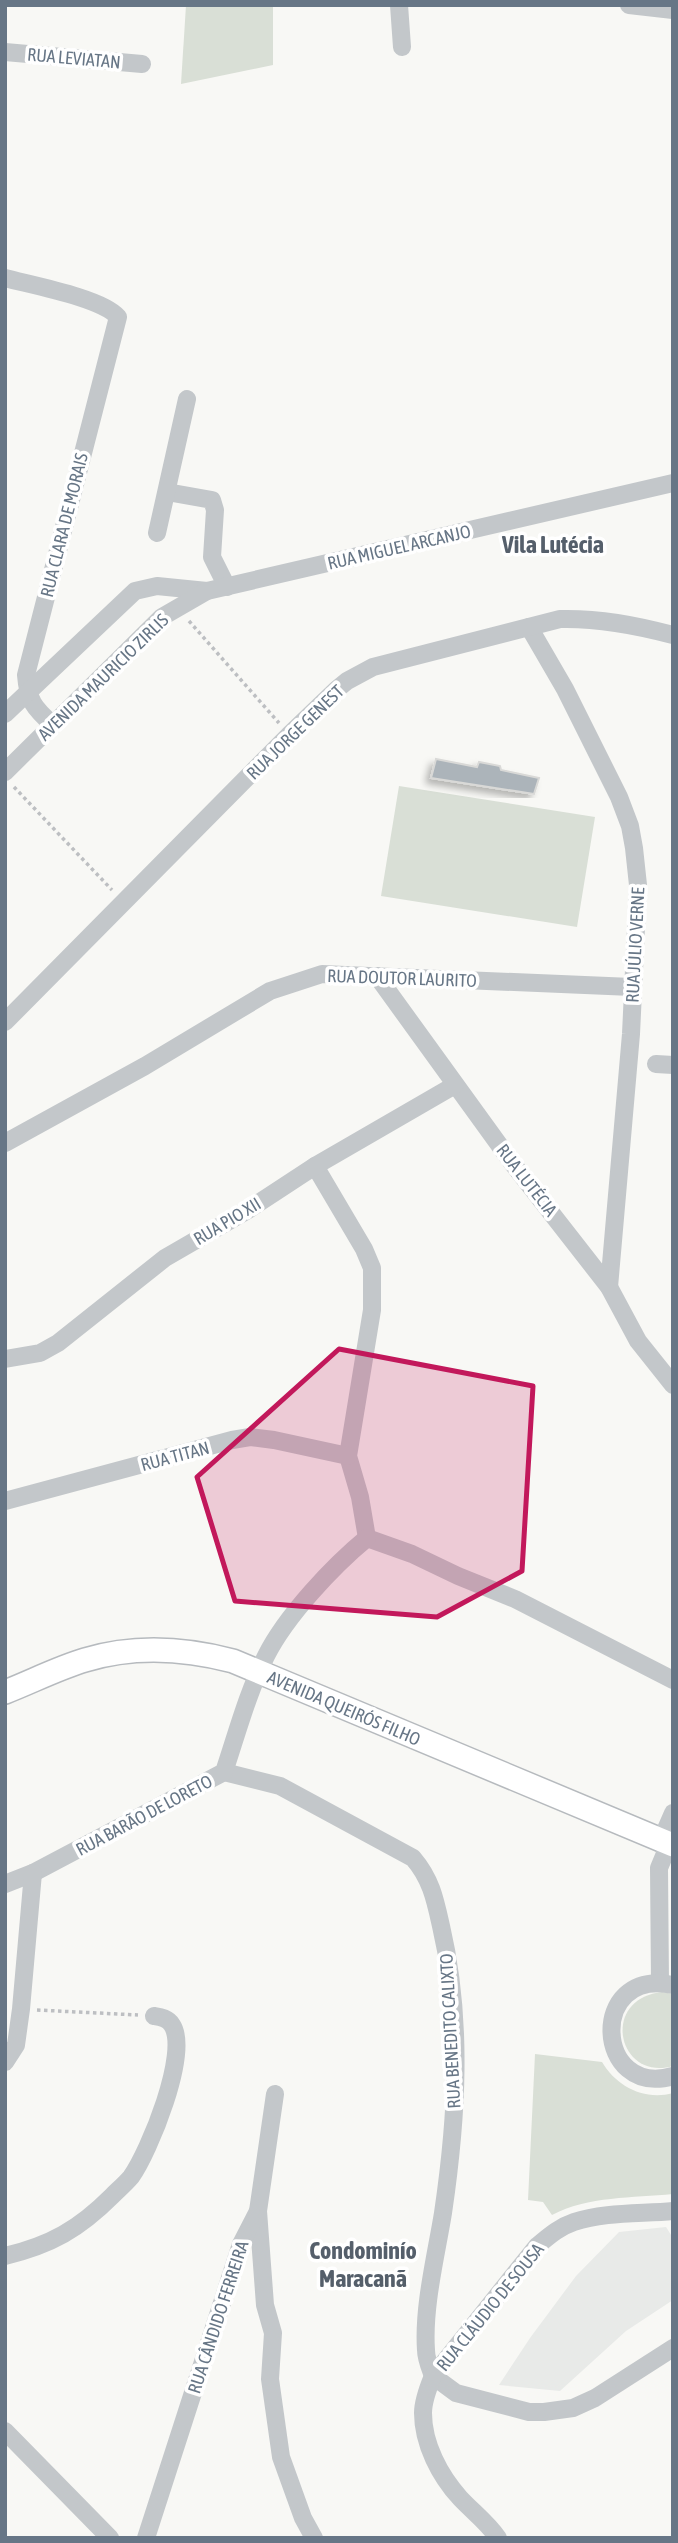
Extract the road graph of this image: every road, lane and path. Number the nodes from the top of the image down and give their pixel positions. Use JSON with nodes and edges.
{"nodes":[{"id":1,"x":399,"y":5,"type":"edge"},
{"id":2,"x":629,"y":5,"type":"edge"},
{"id":3,"x":673,"y":10,"type":"edge"},
{"id":4,"x":402,"y":47,"type":"dead end"},
{"id":5,"x":5,"y":52,"type":"edge"},
{"id":6,"x":142,"y":64,"type":"dead end"},
{"id":7,"x":5,"y":278,"type":"edge"},
{"id":8,"x":187,"y":399,"type":"dead end"},
{"id":9,"x":673,"y":483,"type":"edge"},
{"id":10,"x":167,"y":492,"type":"junction"},
{"id":11,"x":158,"y":533,"type":"dead end"},
{"id":12,"x":227,"y":587,"type":"junction"},
{"id":13,"x":141,"y":588,"type":"junction"},
{"id":14,"x":207,"y":591,"type":"junction"},
{"id":15,"x":169,"y":612,"type":"junction"},
{"id":16,"x":529,"y":627,"type":"junction"},
{"id":17,"x":673,"y":635,"type":"edge"},
{"id":18,"x":27,"y":693,"type":"junction"},
{"id":19,"x":5,"y":714,"type":"edge"},
{"id":20,"x":53,"y":725,"type":"junction"},
{"id":21,"x":289,"y":735,"type":"junction"},
{"id":22,"x":10,"y":780,"type":"edge"},
{"id":23,"x":123,"y":902,"type":"junction"},
{"id":24,"x":377,"y":976,"type":"junction"},
{"id":25,"x":632,"y":987,"type":"junction"},
{"id":26,"x":5,"y":1023,"type":"edge"},
{"id":27,"x":455,"y":1084,"type":"junction"},
{"id":28,"x":5,"y":1143,"type":"edge"},
{"id":29,"x":315,"y":1166,"type":"junction"},
{"id":30,"x":609,"y":1287,"type":"junction"},
{"id":31,"x":5,"y":1359,"type":"edge"},
{"id":32,"x":673,"y":1385,"type":"edge"},
{"id":33,"x":348,"y":1456,"type":"junction"},
{"id":34,"x":5,"y":1502,"type":"edge"},
{"id":35,"x":367,"y":1538,"type":"junction"},
{"id":36,"x":260,"y":1672,"type":"junction"},
{"id":37,"x":673,"y":1680,"type":"edge"},
{"id":38,"x":5,"y":1692,"type":"edge"},
{"id":39,"x":224,"y":1772,"type":"junction"},
{"id":40,"x":673,"y":1813,"type":"edge"},
{"id":41,"x":671,"y":1844,"type":"edge"},
{"id":42,"x":33,"y":1873,"type":"junction"},
{"id":43,"x":5,"y":1884,"type":"edge"},
{"id":44,"x":666,"y":1984,"type":"edge"},
{"id":45,"x":21,"y":2009,"type":"junction"},
{"id":46,"x":153,"y":2016,"type":"joint"},
{"id":47,"x":5,"y":2062,"type":"edge"},
{"id":48,"x":673,"y":2076,"type":"edge"},
{"id":49,"x":275,"y":2094,"type":"dead end"},
{"id":50,"x":258,"y":2211,"type":"junction"},
{"id":51,"x":673,"y":2211,"type":"edge"},
{"id":52,"x":5,"y":2256,"type":"edge"},
{"id":53,"x":673,"y":2348,"type":"edge"},
{"id":54,"x":433,"y":2376,"type":"junction"},
{"id":55,"x":5,"y":2431,"type":"edge"},
{"id":56,"x":493,"y":2531,"type":"edge"},
{"id":57,"x":110,"y":2538,"type":"edge"},
{"id":58,"x":146,"y":2538,"type":"edge"},
{"id":59,"x":314,"y":2538,"type":"edge"},
{"id":60,"x":516,"y":2538,"type":"edge"}],
"edges":[{"from":1,"to":4,"type":"street"},
{"from":2,"to":3,"type":"street"},
{"from":5,"to":6,"type":"street","name":"RUA LEVIATAN"},
{"from":7,"to":18,"type":"street","name":"RUA CLARA DE MORAIS"},
{"from":8,"to":10,"type":"street"},
{"from":9,"to":12,"type":"street","name":"RUA MIGUEL ARCANJO"},
{"from":10,"to":11,"type":"street"},
{"from":10,"to":12,"type":"street"},
{"from":12,"to":14,"type":"street","name":"RUA MIGUEL ARCANJO"},
{"from":13,"to":14,"type":"street"},
{"from":13,"to":15,"type":"street"},
{"from":13,"to":18,"type":"street"},
{"from":14,"to":15,"type":"street","name":"AVENIDA MAURICIO ZIRLIS"},
{"from":15,"to":20,"type":"street","name":"AVENIDA MAURICIO ZIRLIS"},
{"from":15,"to":21,"type":"path"},
{"from":16,"to":17,"type":"street","name":"RUA JORGE GENEST"},
{"from":16,"to":21,"type":"street","name":"RUA JORGE GENEST"},
{"from":16,"to":25,"type":"street","name":"RUA JÚLIO VERNE"},
{"from":18,"to":19,"type":"street"},
{"from":18,"to":20,"type":"street"},
{"from":20,"to":22,"type":"street","name":"AVENIDA MAURICIO ZIRLIS"},
{"from":21,"to":23,"type":"street","name":"RUA JORGE GENEST"},
{"from":22,"to":23,"type":"path"},
{"from":23,"to":26,"type":"street","name":"RUA JORGE GENEST"},
{"from":24,"to":25,"type":"street","name":"RUA DOUTOR LAURITO"},
{"from":24,"to":27,"type":"street","name":"RUA LUTÉCIA"},
{"from":24,"to":28,"type":"street","name":"RUA DOUTOR LAURITO"},
{"from":25,"to":30,"type":"street","name":"RUA JÚLIO VERNE"},
{"from":27,"to":29,"type":"street","name":"RUA PIO XII"},
{"from":27,"to":30,"type":"street","name":"RUA LUTÉCIA"},
{"from":29,"to":31,"type":"street","name":"RUA PIO XII"},
{"from":29,"to":33,"type":"street"},
{"from":30,"to":32,"type":"street","name":"RUA LUTÉCIA"},
{"from":33,"to":34,"type":"street","name":"RUA TITAN"},
{"from":33,"to":35,"type":"street"},
{"from":35,"to":36,"type":"street","name":"RUA BARÃO DE LORETO"},
{"from":35,"to":37,"type":"street"},
{"from":36,"to":38,"type":"main road","name":"AVENIDA QUEIRÓS FILHO"},
{"from":36,"to":39,"type":"street","name":"RUA BARÃO DE LORETO"},
{"from":36,"to":41,"type":"main road","name":"AVENIDA QUEIRÓS FILHO"},
{"from":39,"to":42,"type":"street","name":"RUA BARÃO DE LORETO"},
{"from":39,"to":54,"type":"street","name":"RUA BENEDITO CALIXTO"},
{"from":40,"to":41,"type":"street"},
{"from":41,"to":44,"type":"street"},
{"from":42,"to":43,"type":"street","name":"RUA BARÃO DE LORETO"},
{"from":42,"to":45,"type":"street"},
{"from":44,"to":48,"type":"street"},
{"from":45,"to":46,"type":"path"},
{"from":45,"to":47,"type":"street"},
{"from":46,"to":52,"type":"street"},
{"from":49,"to":50,"type":"street","name":"RUA CÂNDIDO FERREIRA"},
{"from":50,"to":58,"type":"street","name":"RUA CÂNDIDO FERREIRA"},
{"from":50,"to":59,"type":"street"},
{"from":51,"to":54,"type":"street","name":"RUA CLÁUDIO DE SOUSA"},
{"from":53,"to":54,"type":"street"},
{"from":54,"to":56,"type":"street","name":"RUA CLÁUDIO DE SOUSA"},
{"from":55,"to":57,"type":"street"},
{"from":56,"to":60,"type":"street","name":"RUA CLÁUDIO DE SOUSA"}]}
